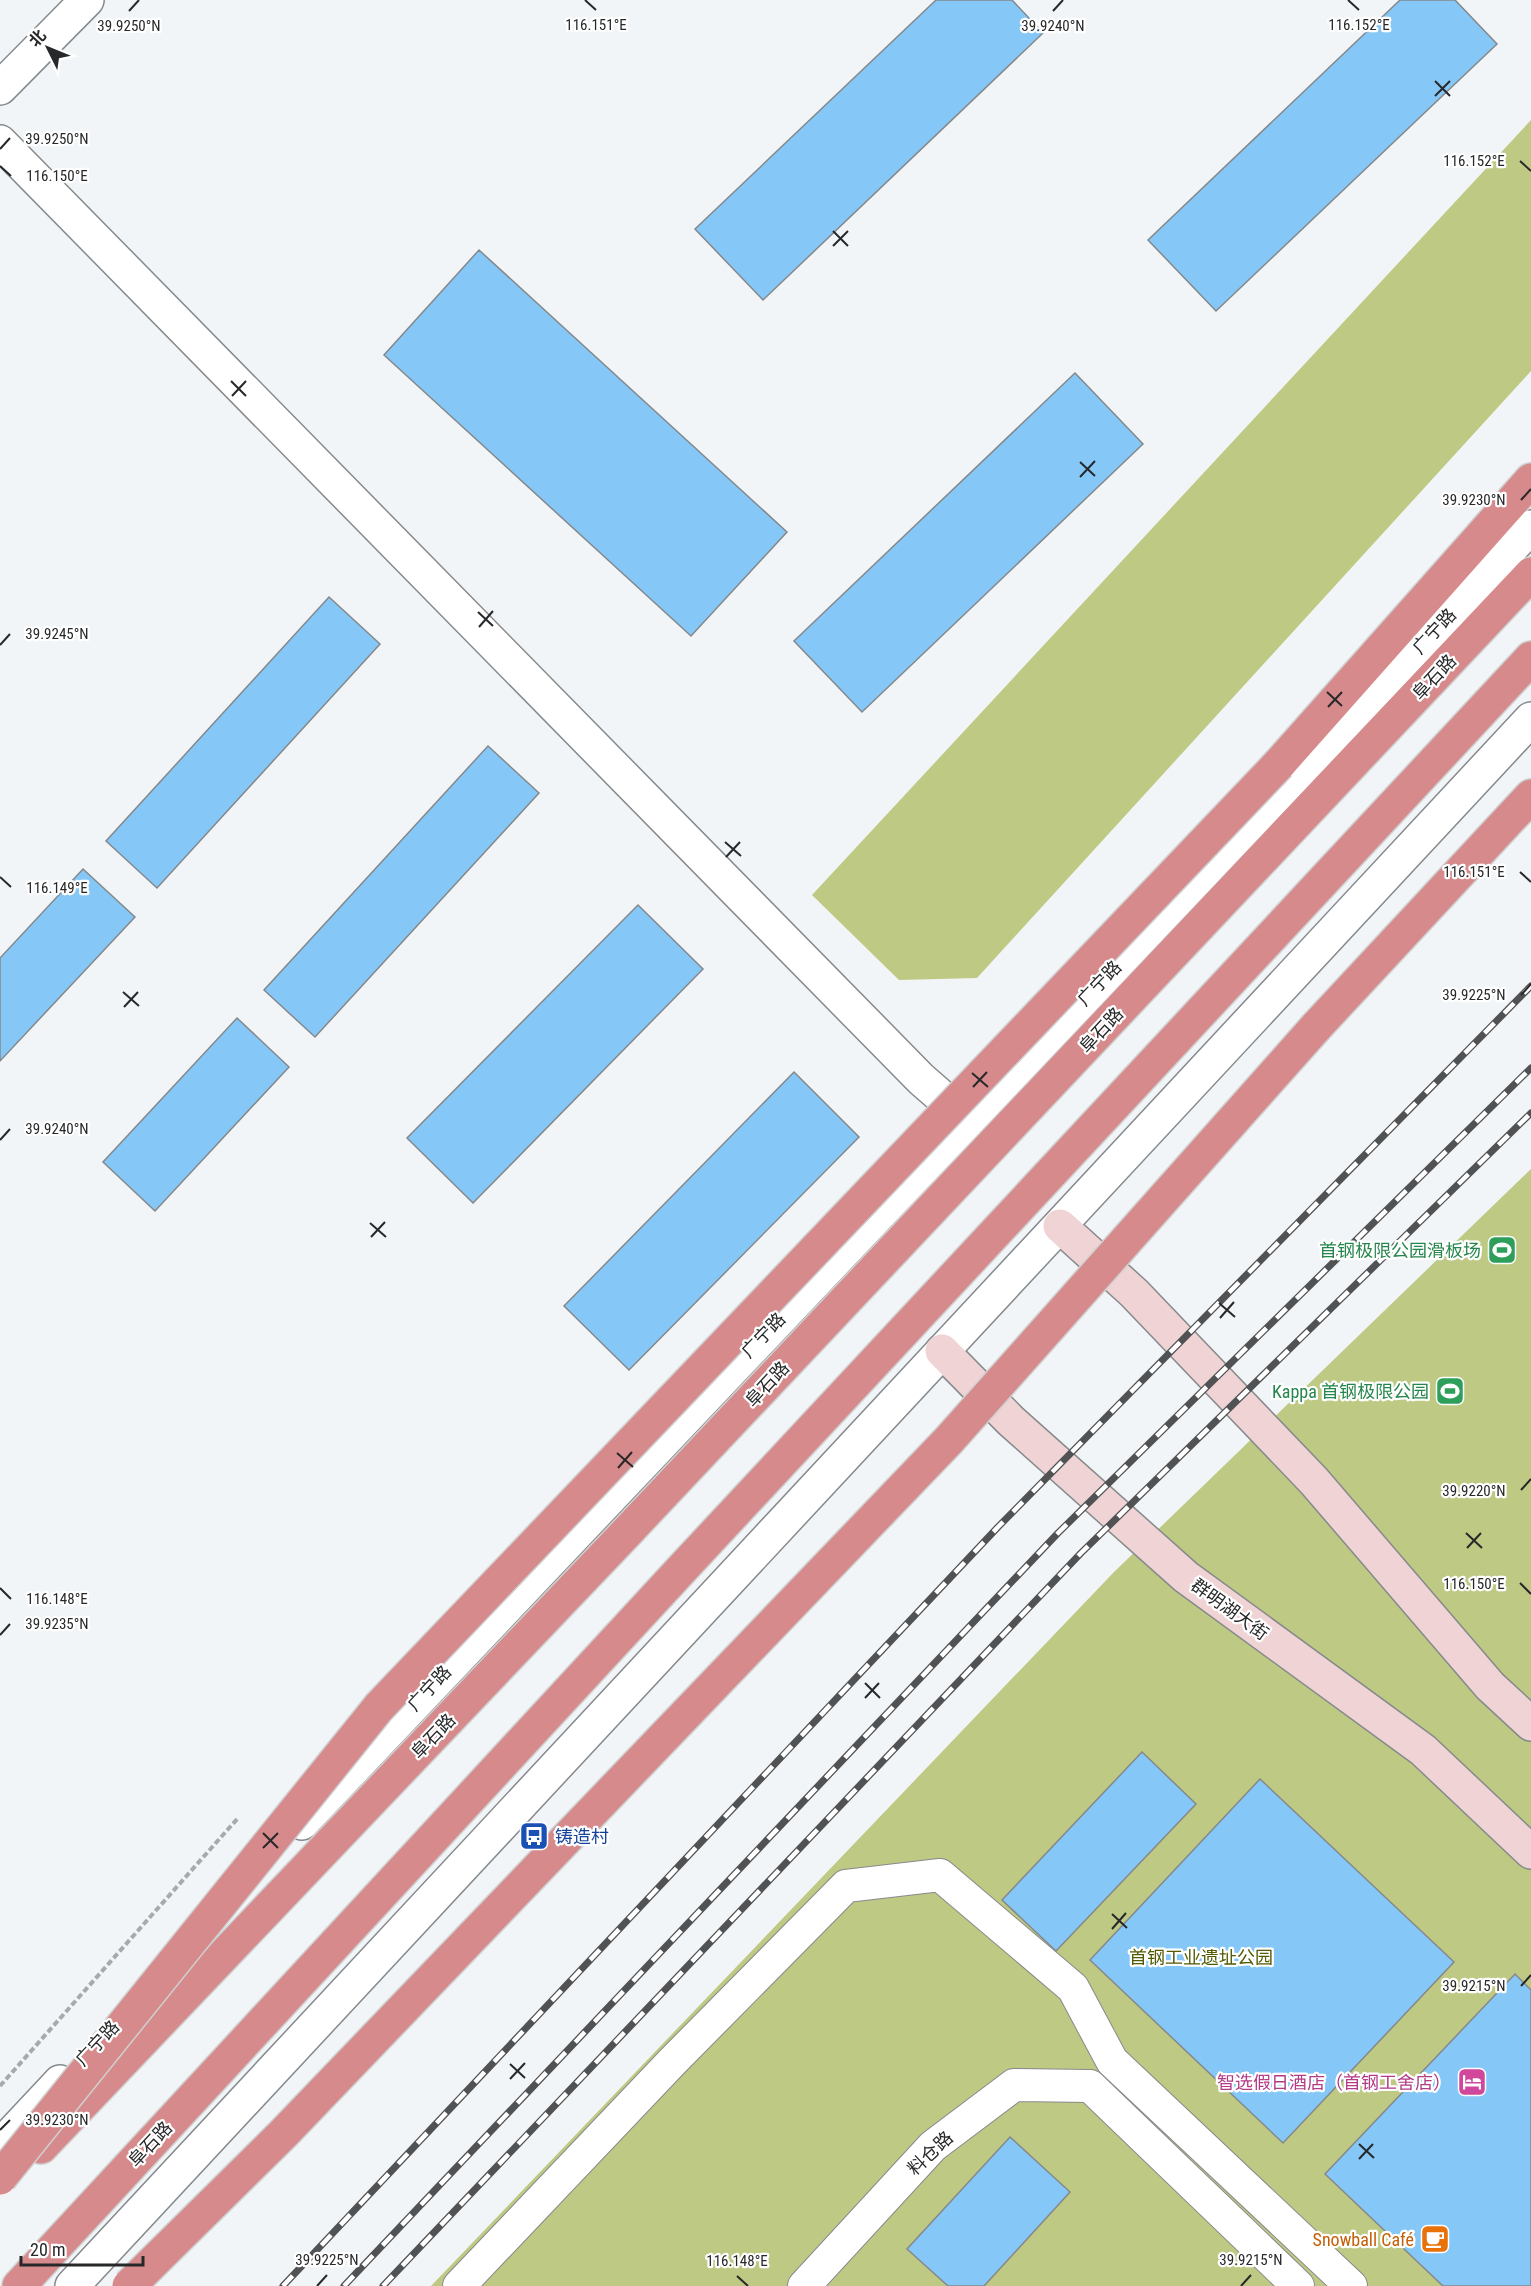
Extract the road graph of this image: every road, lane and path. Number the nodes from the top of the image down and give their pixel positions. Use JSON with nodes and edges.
{"nodes":[{"id":1,"x":87,"y":0,"type":"edge"},
{"id":2,"x":0,"y":88,"type":"edge"},
{"id":3,"x":0,"y":142,"type":"edge"},
{"id":4,"x":1531,"y":480,"type":"edge"},
{"id":5,"x":1531,"y":527,"type":"edge"},
{"id":6,"x":1531,"y":574,"type":"edge"},
{"id":7,"x":1531,"y":658,"type":"edge"},
{"id":8,"x":1531,"y":719,"type":"edge"},
{"id":9,"x":1531,"y":796,"type":"edge"},
{"id":10,"x":968,"y":1120,"type":"junction"},
{"id":11,"x":1060,"y":1226,"type":"junction"},
{"id":12,"x":942,"y":1351,"type":"junction"},
{"id":13,"x":1531,"y":1724,"type":"edge"},
{"id":14,"x":1531,"y":1852,"type":"edge"},
{"id":15,"x":0,"y":2146,"type":"edge"},
{"id":16,"x":0,"y":2178,"type":"edge"},
{"id":17,"x":0,"y":2190,"type":"edge"},
{"id":18,"x":19,"y":2286,"type":"edge"},
{"id":19,"x":72,"y":2286,"type":"edge"},
{"id":20,"x":129,"y":2286,"type":"edge"},
{"id":21,"x":459,"y":2286,"type":"edge"},
{"id":22,"x":804,"y":2286,"type":"edge"},
{"id":23,"x":1298,"y":2286,"type":"edge"},
{"id":24,"x":1350,"y":2286,"type":"edge"}],
"edges":[{"from":1,"to":2,"type":"street"},
{"from":3,"to":10,"type":"street"},
{"from":4,"to":16,"type":"highway","bridge":true},
{"from":5,"to":10,"type":"street","name":"广宁路"},
{"from":6,"to":17,"type":"highway","name":"阜石路"},
{"from":7,"to":18,"type":"highway","name":"阜石路"},
{"from":8,"to":11,"type":"street"},
{"from":9,"to":20,"type":"highway","bridge":true},
{"from":10,"to":15,"type":"street","name":"广宁路"},
{"from":11,"to":12,"type":"street"},
{"from":11,"to":13,"type":"main road"},
{"from":12,"to":14,"type":"main road","name":"群明湖大街"},
{"from":12,"to":19,"type":"street"},
{"from":21,"to":24,"type":"street"},
{"from":22,"to":23,"type":"street","name":"料仓路"}]}
